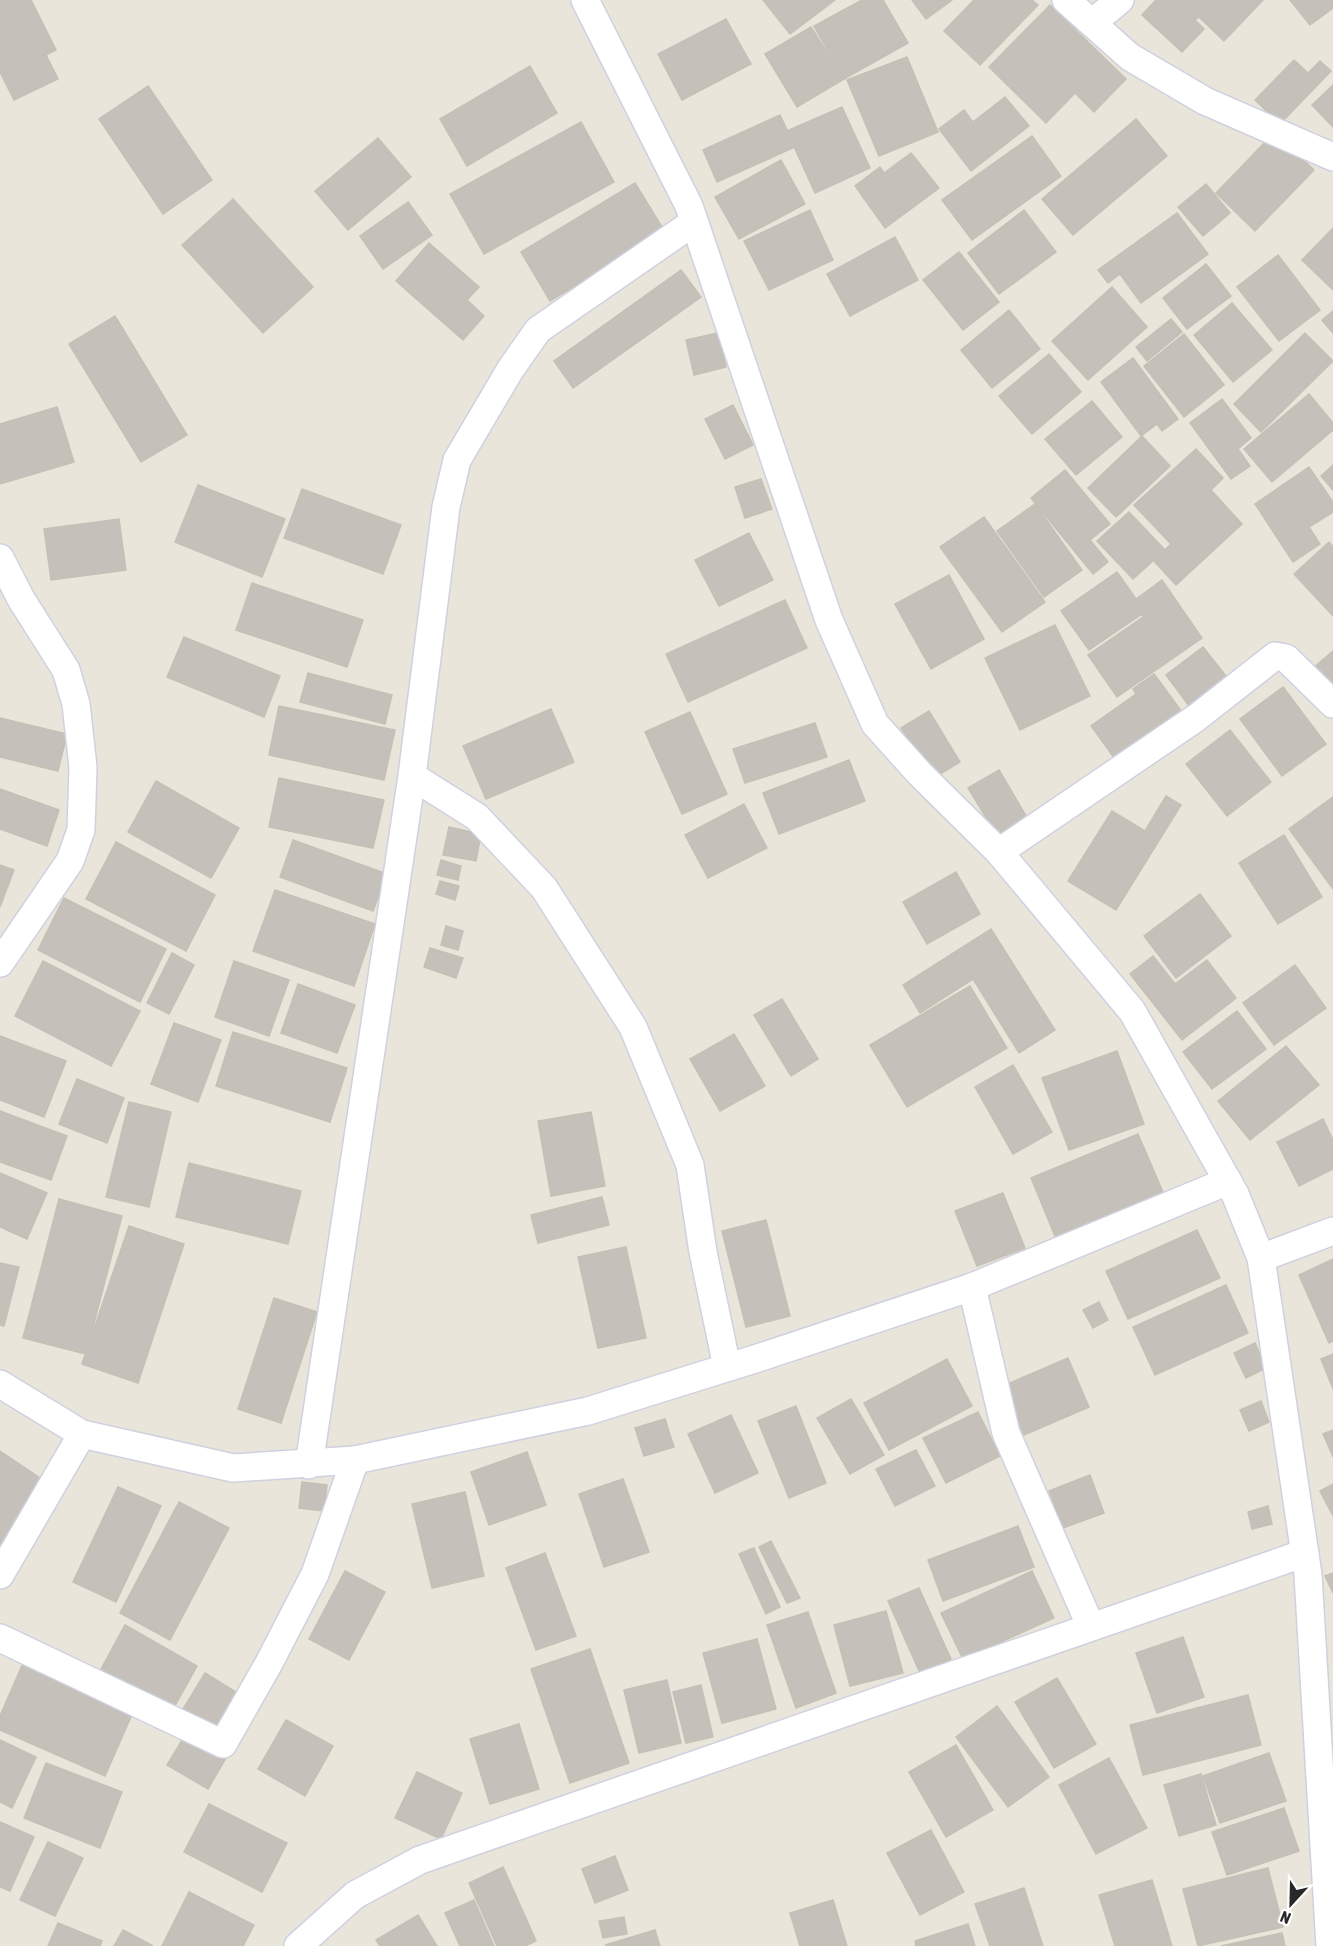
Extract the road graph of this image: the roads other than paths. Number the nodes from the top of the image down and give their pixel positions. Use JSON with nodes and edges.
{"nodes":[{"id":1,"x":585,"y":0,"type":"edge"},
{"id":2,"x":1066,"y":0,"type":"edge"},
{"id":3,"x":1120,"y":0,"type":"edge"},
{"id":4,"x":1093,"y":22,"type":"junction"},
{"id":5,"x":1333,"y":157,"type":"edge"},
{"id":6,"x":694,"y":222,"type":"junction"},
{"id":7,"x":0,"y":558,"type":"edge"},
{"id":8,"x":1333,"y":704,"type":"edge"},
{"id":9,"x":412,"y":776,"type":"junction"},
{"id":10,"x":999,"y":852,"type":"junction"},
{"id":11,"x":0,"y":963,"type":"edge"},
{"id":12,"x":1228,"y":1181,"type":"junction"},
{"id":13,"x":1333,"y":1231,"type":"edge"},
{"id":14,"x":1261,"y":1258,"type":"junction"},
{"id":15,"x":972,"y":1287,"type":"junction"},
{"id":16,"x":727,"y":1367,"type":"junction"},
{"id":17,"x":0,"y":1384,"type":"edge"},
{"id":18,"x":82,"y":1434,"type":"junction"},
{"id":19,"x":355,"y":1460,"type":"junction"},
{"id":20,"x":309,"y":1465,"type":"junction"},
{"id":21,"x":1305,"y":1552,"type":"junction"},
{"id":22,"x":0,"y":1575,"type":"edge"},
{"id":23,"x":1091,"y":1627,"type":"junction"},
{"id":24,"x":0,"y":1638,"type":"edge"},
{"id":25,"x":298,"y":1946,"type":"edge"},
{"id":26,"x":1330,"y":1946,"type":"edge"}],
"edges":[{"from":1,"to":6,"type":"street"},
{"from":2,"to":4,"type":"street"},
{"from":3,"to":4,"type":"street"},
{"from":4,"to":5,"type":"street"},
{"from":6,"to":9,"type":"street"},
{"from":6,"to":10,"type":"street"},
{"from":7,"to":11,"type":"street"},
{"from":8,"to":10,"type":"street"},
{"from":9,"to":16,"type":"street"},
{"from":9,"to":20,"type":"street"},
{"from":10,"to":12,"type":"street"},
{"from":12,"to":14,"type":"street"},
{"from":12,"to":15,"type":"street"},
{"from":13,"to":14,"type":"street"},
{"from":14,"to":21,"type":"street"},
{"from":15,"to":16,"type":"street"},
{"from":15,"to":23,"type":"street"},
{"from":16,"to":19,"type":"street"},
{"from":17,"to":18,"type":"street"},
{"from":18,"to":20,"type":"street"},
{"from":18,"to":22,"type":"street"},
{"from":19,"to":20,"type":"street"},
{"from":19,"to":24,"type":"street"},
{"from":21,"to":23,"type":"street"},
{"from":21,"to":26,"type":"street"},
{"from":23,"to":25,"type":"street"}]}
